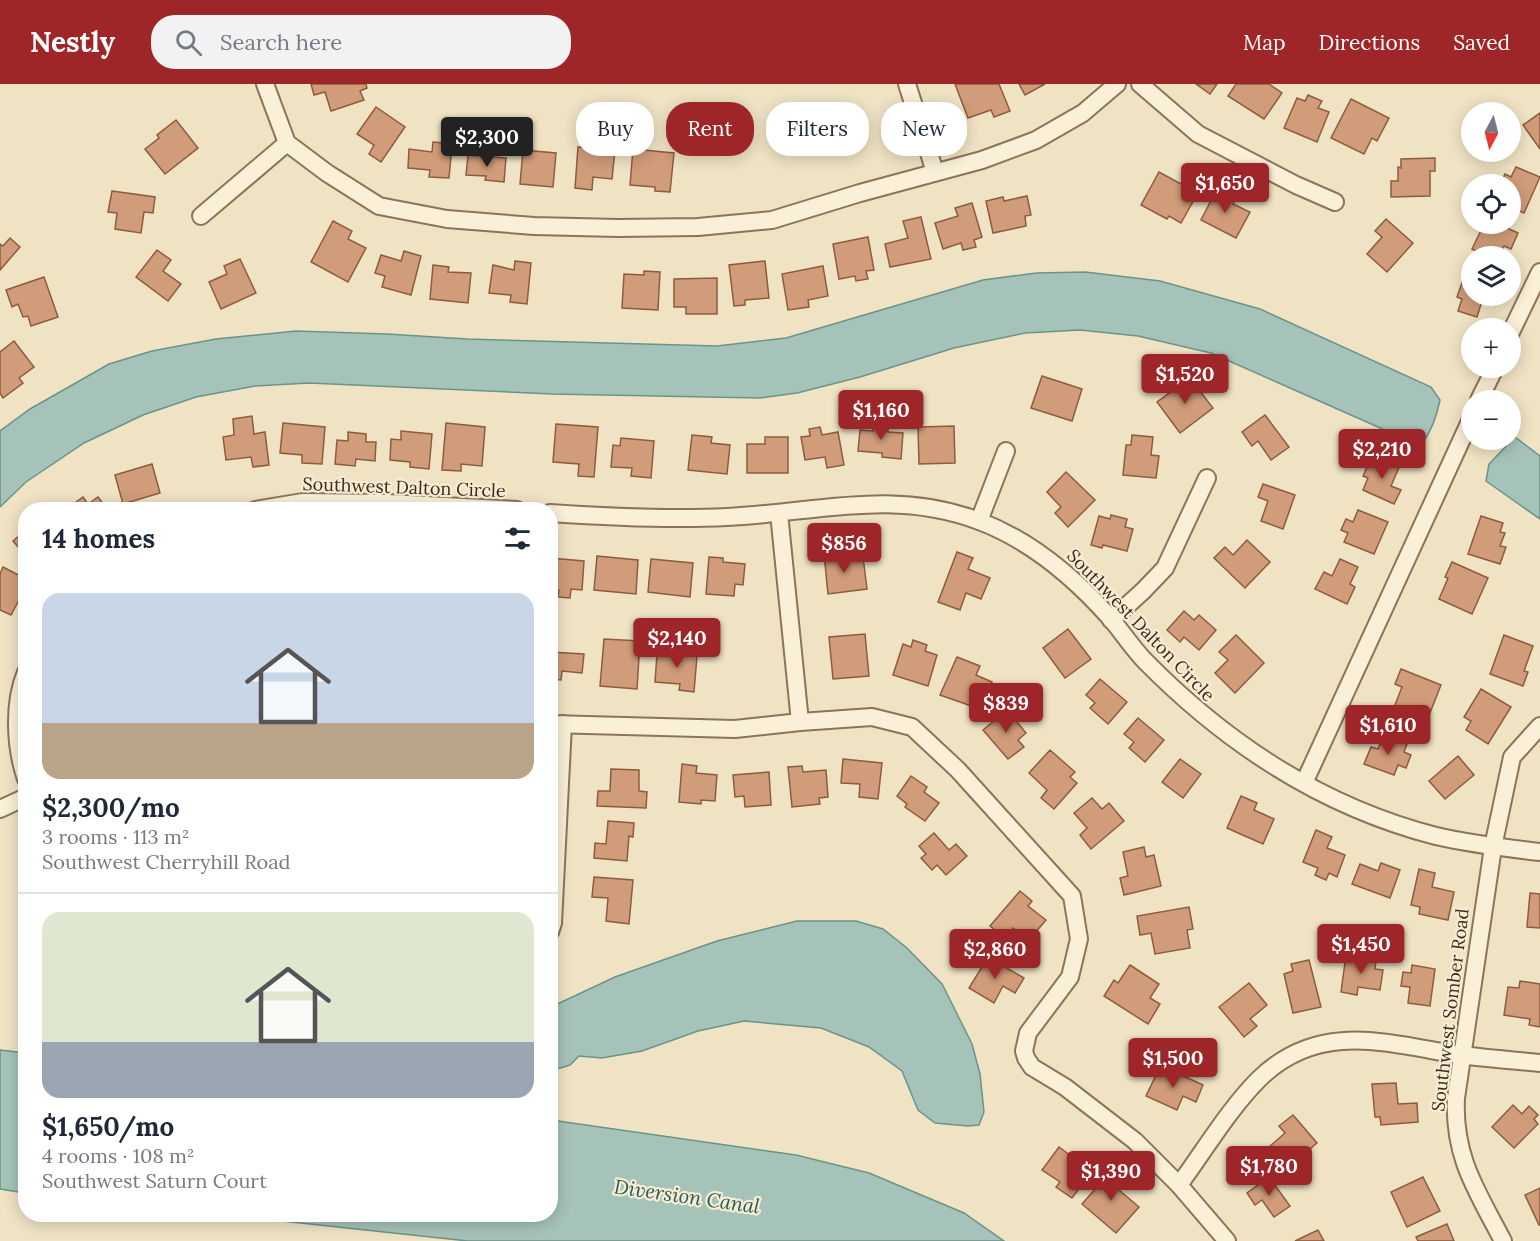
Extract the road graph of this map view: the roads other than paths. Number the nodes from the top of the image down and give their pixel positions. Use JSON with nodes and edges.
{"nodes":[{"id":1,"x":265,"y":84,"type":"edge"},
{"id":2,"x":907,"y":84,"type":"edge"},
{"id":3,"x":1117,"y":84,"type":"edge"},
{"id":4,"x":1140,"y":84,"type":"edge"},
{"id":5,"x":287,"y":143,"type":"junction"},
{"id":6,"x":935,"y":172,"type":"junction"},
{"id":7,"x":1335,"y":202,"type":"dead end"},
{"id":8,"x":201,"y":216,"type":"dead end"},
{"id":9,"x":1540,"y":272,"type":"edge"},
{"id":10,"x":1518,"y":318,"type":"edge"},
{"id":11,"x":1461,"y":441,"type":"edge"},
{"id":12,"x":1006,"y":451,"type":"dead end"},
{"id":13,"x":1207,"y":478,"type":"dead end"},
{"id":14,"x":558,"y":513,"type":"edge"},
{"id":15,"x":779,"y":513,"type":"junction"},
{"id":16,"x":979,"y":521,"type":"junction"},
{"id":17,"x":1112,"y":620,"type":"junction"},
{"id":18,"x":800,"y":722,"type":"junction"},
{"id":19,"x":558,"y":724,"type":"edge"},
{"id":20,"x":18,"y":726,"type":"edge"},
{"id":21,"x":1540,"y":726,"type":"edge"},
{"id":22,"x":18,"y":745,"type":"edge"},
{"id":23,"x":1304,"y":783,"type":"junction"},
{"id":24,"x":18,"y":800,"type":"edge"},
{"id":25,"x":0,"y":808,"type":"edge"},
{"id":26,"x":1493,"y":847,"type":"junction"},
{"id":27,"x":1540,"y":852,"type":"edge"},
{"id":28,"x":1461,"y":1055,"type":"junction"},
{"id":29,"x":1540,"y":1063,"type":"edge"},
{"id":30,"x":1179,"y":1185,"type":"junction"},
{"id":31,"x":1227,"y":1241,"type":"edge"},
{"id":32,"x":1503,"y":1241,"type":"edge"}],
"edges":[{"from":1,"to":5,"type":"street"},
{"from":2,"to":6,"type":"street"},
{"from":3,"to":6,"type":"street"},
{"from":4,"to":7,"type":"street"},
{"from":5,"to":6,"type":"street"},
{"from":5,"to":8,"type":"street"},
{"from":9,"to":10,"type":"street"},
{"from":11,"to":23,"type":"street"},
{"from":12,"to":16,"type":"street"},
{"from":13,"to":17,"type":"street"},
{"from":14,"to":15,"type":"street","name":"Southwest Dalton Circle"},
{"from":15,"to":16,"type":"street","name":"Southwest Dalton Circle"},
{"from":15,"to":18,"type":"street"},
{"from":16,"to":17,"type":"street","name":"Southwest Dalton Circle"},
{"from":17,"to":23,"type":"street","name":"Southwest Dalton Circle"},
{"from":18,"to":19,"type":"street"},
{"from":18,"to":30,"type":"street"},
{"from":20,"to":22,"type":"street"},
{"from":21,"to":26,"type":"street","name":"Southwest Somber Road"},
{"from":23,"to":26,"type":"street","name":"Southwest Dalton Circle"},
{"from":24,"to":25,"type":"street"},
{"from":26,"to":27,"type":"street","name":"Southwest Dalton Circle"},
{"from":26,"to":28,"type":"street","name":"Southwest Somber Road"},
{"from":28,"to":29,"type":"street"},
{"from":28,"to":30,"type":"street"},
{"from":28,"to":32,"type":"street","name":"Southwest Somber Road"},
{"from":30,"to":31,"type":"street"}]}
